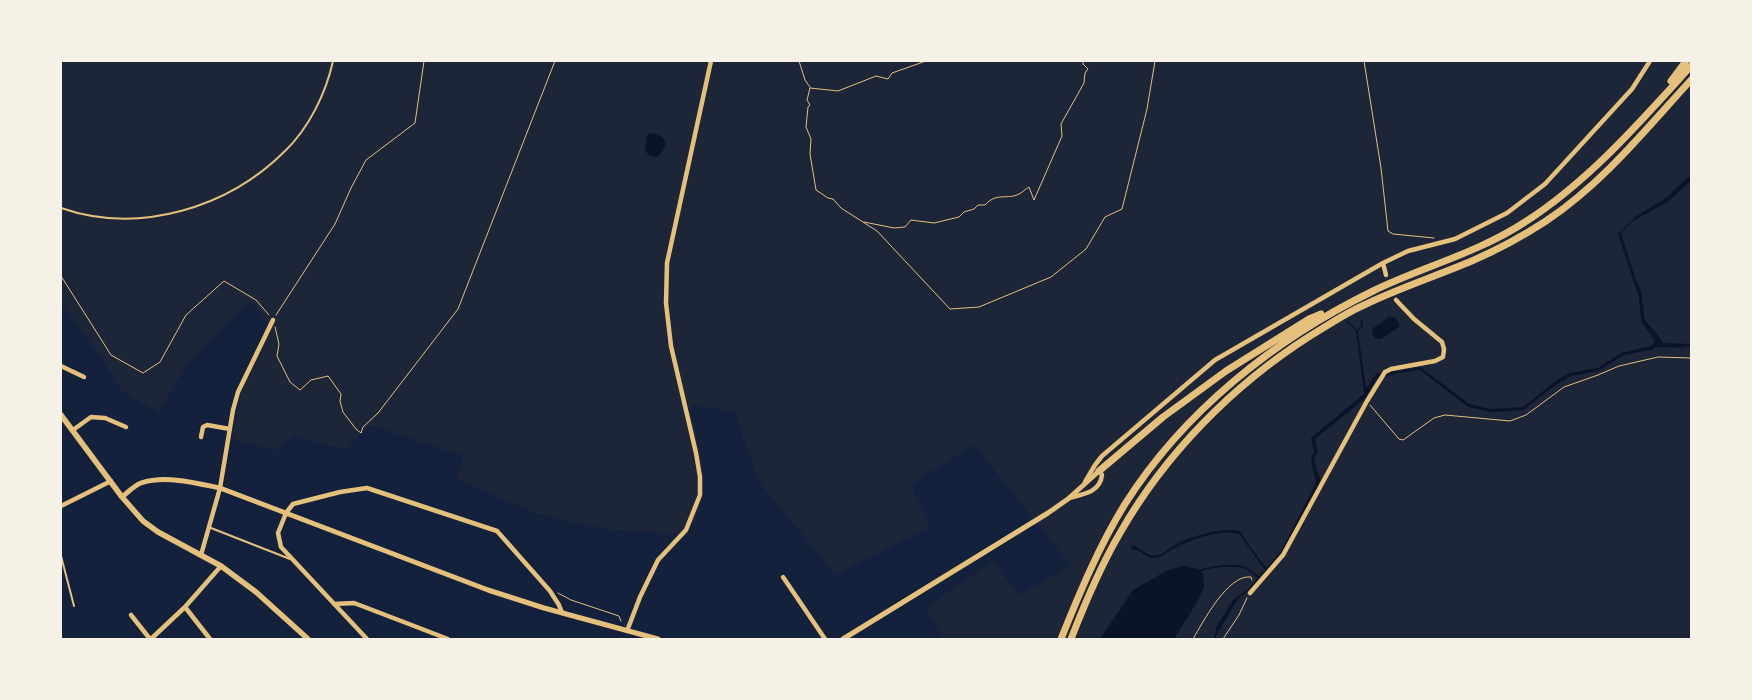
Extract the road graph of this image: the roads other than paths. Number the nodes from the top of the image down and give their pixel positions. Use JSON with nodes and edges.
{"nodes":[{"id":1,"x":333,"y":61,"type":"edge"},
{"id":2,"x":711,"y":61,"type":"edge"},
{"id":3,"x":1650,"y":61,"type":"edge"},
{"id":4,"x":1686,"y":61,"type":"edge"},
{"id":5,"x":1691,"y":66,"type":"edge"},
{"id":6,"x":1691,"y":81,"type":"edge"},
{"id":7,"x":1651,"y":110,"type":"junction"},
{"id":8,"x":61,"y":208,"type":"edge"},
{"id":9,"x":1383,"y":263,"type":"junction"},
{"id":10,"x":1386,"y":275,"type":"dead end"},
{"id":11,"x":1374,"y":291,"type":"junction"},
{"id":12,"x":1396,"y":300,"type":"dead end"},
{"id":13,"x":273,"y":320,"type":"road end"},
{"id":14,"x":61,"y":366,"type":"edge"},
{"id":15,"x":84,"y":378,"type":"dead end"},
{"id":16,"x":61,"y":415,"type":"edge"},
{"id":17,"x":126,"y":427,"type":"dead end"},
{"id":18,"x":230,"y":429,"type":"junction"},
{"id":19,"x":73,"y":430,"type":"junction"},
{"id":20,"x":201,"y":437,"type":"dead end"},
{"id":21,"x":1097,"y":468,"type":"junction"},
{"id":22,"x":111,"y":482,"type":"junction"},
{"id":23,"x":220,"y":488,"type":"junction"},
{"id":24,"x":122,"y":497,"type":"junction"},
{"id":25,"x":1068,"y":499,"type":"junction"},
{"id":26,"x":61,"y":506,"type":"edge"},
{"id":27,"x":286,"y":513,"type":"junction"},
{"id":28,"x":209,"y":528,"type":"junction"},
{"id":29,"x":201,"y":555,"type":"junction"},
{"id":30,"x":61,"y":556,"type":"edge"},
{"id":31,"x":292,"y":559,"type":"junction"},
{"id":32,"x":221,"y":566,"type":"junction"},
{"id":33,"x":783,"y":576,"type":"dead end"},
{"id":34,"x":1250,"y":593,"type":"road end"},
{"id":35,"x":334,"y":604,"type":"junction"},
{"id":36,"x":74,"y":606,"type":"dead end"},
{"id":37,"x":185,"y":607,"type":"junction"},
{"id":38,"x":562,"y":613,"type":"junction"},
{"id":39,"x":131,"y":615,"type":"dead end"},
{"id":40,"x":627,"y":631,"type":"junction"},
{"id":41,"x":655,"y":638,"type":"edge"},
{"id":42,"x":847,"y":638,"type":"edge"},
{"id":43,"x":151,"y":639,"type":"edge"},
{"id":44,"x":210,"y":639,"type":"edge"},
{"id":45,"x":308,"y":639,"type":"edge"},
{"id":46,"x":368,"y":639,"type":"edge"},
{"id":47,"x":448,"y":639,"type":"edge"},
{"id":48,"x":825,"y":639,"type":"edge"},
{"id":49,"x":1061,"y":639,"type":"edge"},
{"id":50,"x":1071,"y":639,"type":"edge"}],
"edges":[{"from":1,"to":8,"type":"lane"},
{"from":2,"to":40,"type":"street"},
{"from":3,"to":9,"type":"street"},
{"from":4,"to":7,"type":"highway"},
{"from":5,"to":7,"type":"highway"},
{"from":6,"to":50,"type":"highway"},
{"from":7,"to":11,"type":"highway"},
{"from":9,"to":10,"type":"street"},
{"from":9,"to":21,"type":"street"},
{"from":11,"to":21,"type":"highway"},
{"from":11,"to":49,"type":"highway"},
{"from":12,"to":34,"type":"street"},
{"from":13,"to":18,"type":"street"},
{"from":14,"to":15,"type":"street"},
{"from":16,"to":19,"type":"main road"},
{"from":17,"to":19,"type":"street"},
{"from":18,"to":20,"type":"street"},
{"from":18,"to":23,"type":"street"},
{"from":19,"to":22,"type":"main road"},
{"from":21,"to":25,"type":"street"},
{"from":21,"to":25,"type":"street"},
{"from":22,"to":24,"type":"main road"},
{"from":22,"to":26,"type":"street"},
{"from":23,"to":24,"type":"street"},
{"from":23,"to":27,"type":"street"},
{"from":23,"to":28,"type":"street"},
{"from":24,"to":29,"type":"main road"},
{"from":25,"to":42,"type":"street"},
{"from":27,"to":31,"type":"street"},
{"from":27,"to":38,"type":"street"},
{"from":27,"to":38,"type":"street"},
{"from":28,"to":29,"type":"street"},
{"from":28,"to":31,"type":"lane"},
{"from":29,"to":32,"type":"main road"},
{"from":30,"to":36,"type":"lane"},
{"from":31,"to":35,"type":"street"},
{"from":32,"to":37,"type":"street"},
{"from":32,"to":45,"type":"main road"},
{"from":33,"to":48,"type":"street"},
{"from":35,"to":46,"type":"street"},
{"from":35,"to":47,"type":"street"},
{"from":37,"to":43,"type":"street"},
{"from":37,"to":44,"type":"street"},
{"from":38,"to":40,"type":"street"},
{"from":39,"to":43,"type":"street"},
{"from":40,"to":41,"type":"street"}]}
